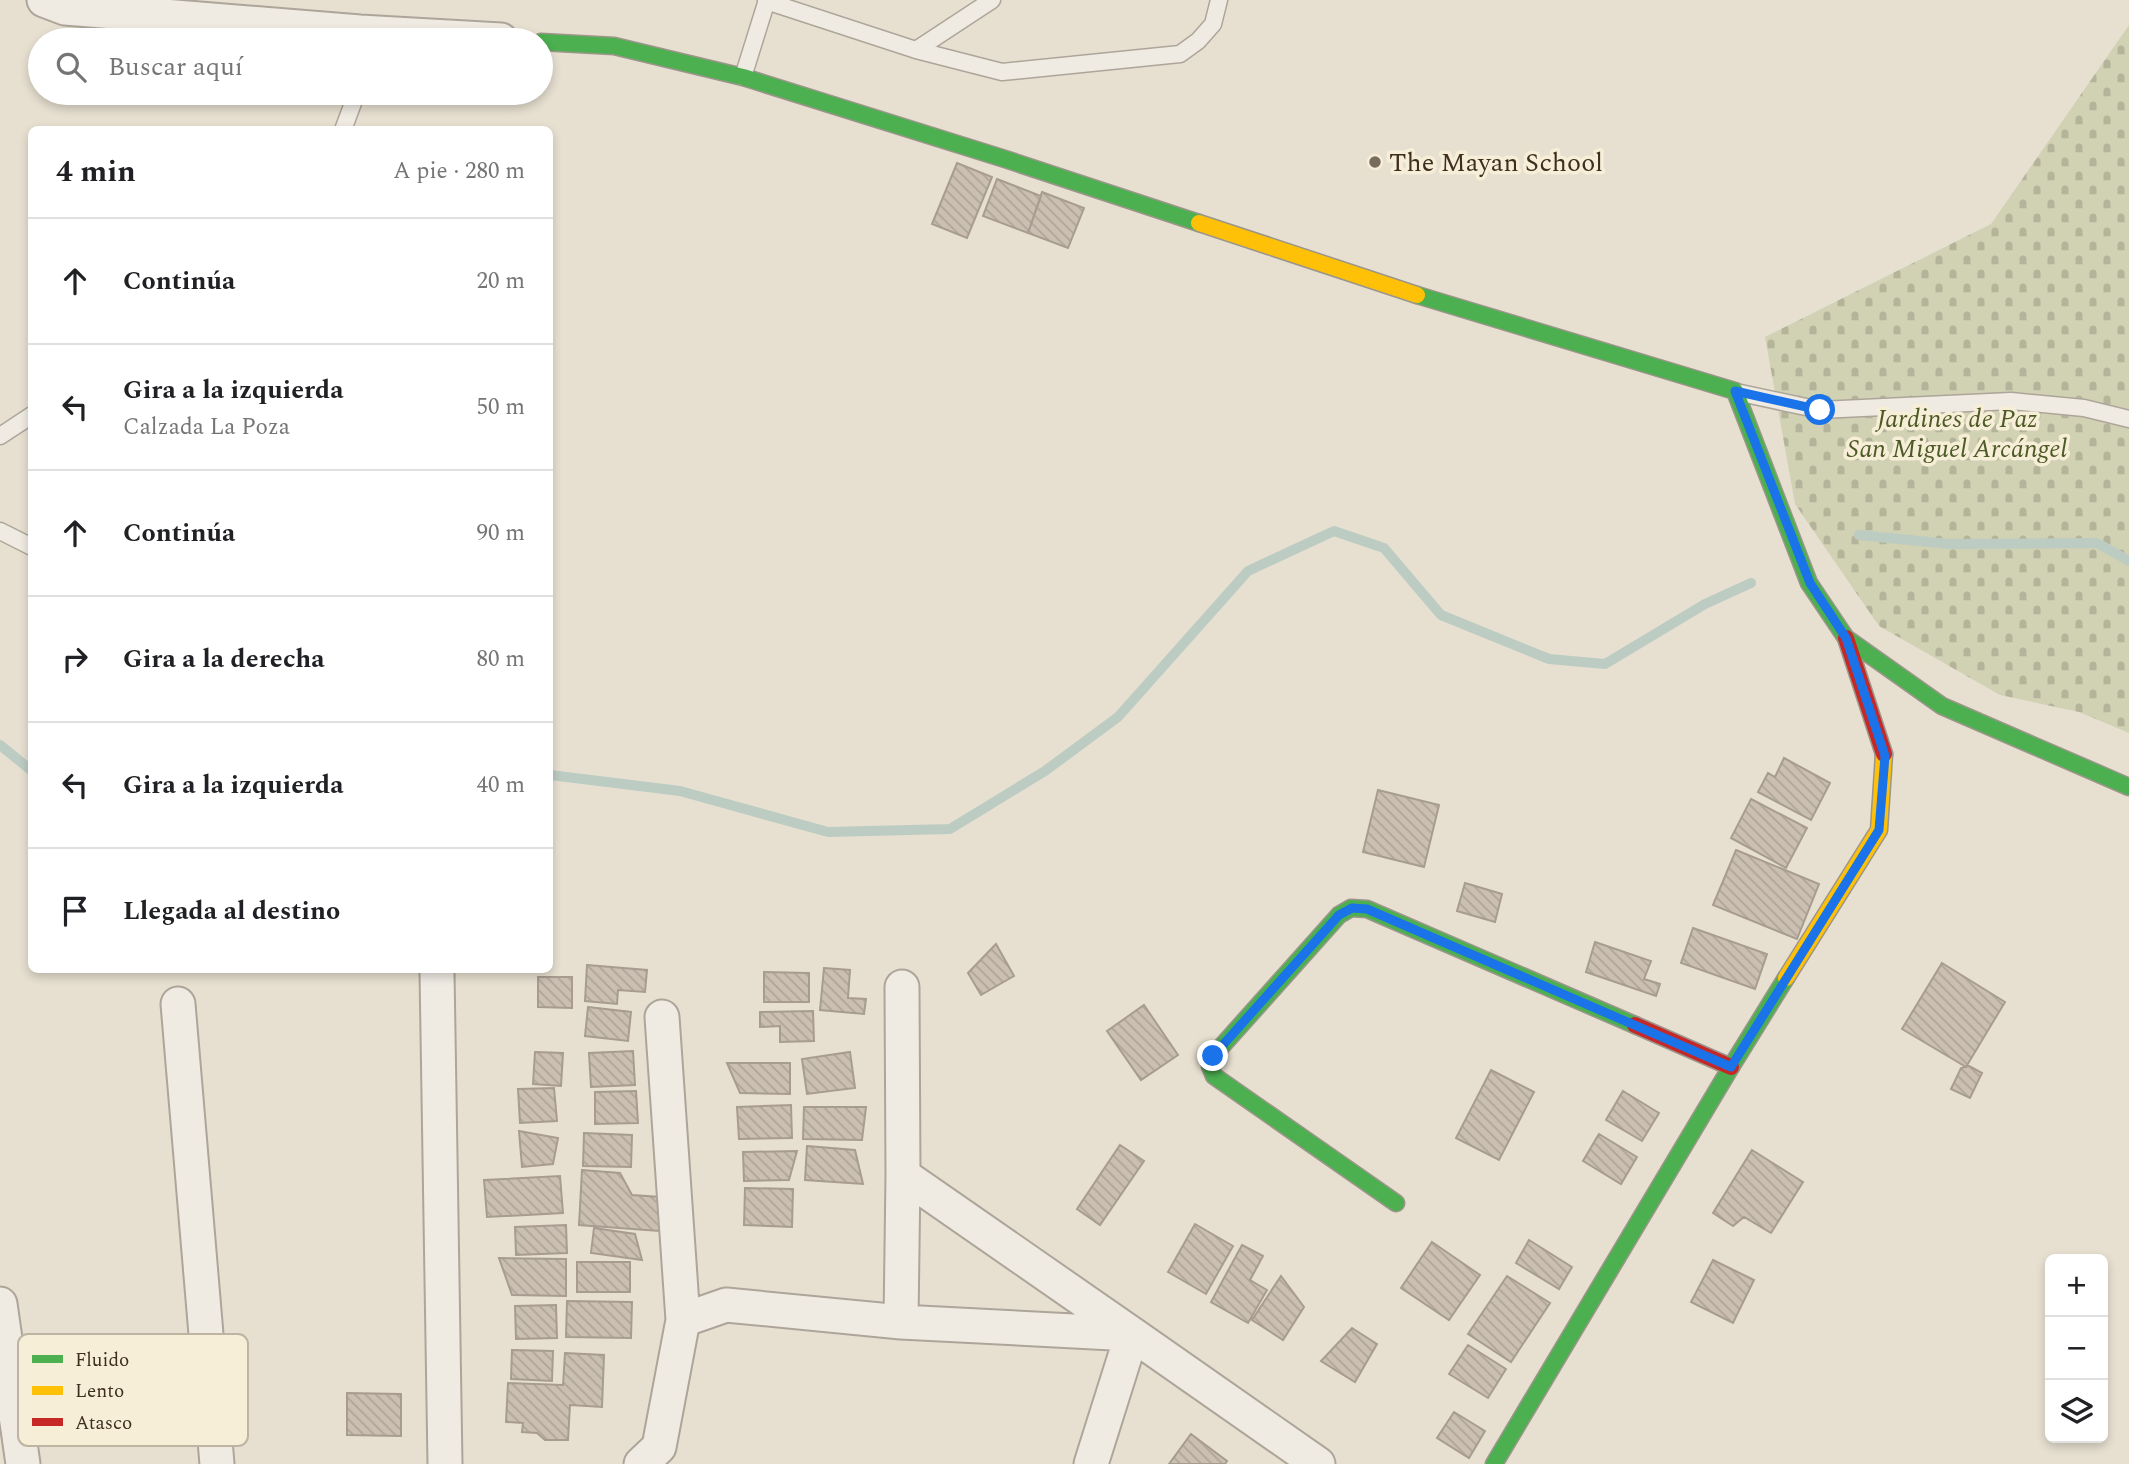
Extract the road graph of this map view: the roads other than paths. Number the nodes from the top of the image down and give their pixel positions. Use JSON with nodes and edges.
{"nodes":[{"id":1,"x":44,"y":0,"type":"edge"},
{"id":2,"x":992,"y":0,"type":"edge"},
{"id":3,"x":1219,"y":0,"type":"edge"},
{"id":4,"x":767,"y":1,"type":"edge"},
{"id":5,"x":276,"y":28,"type":"edge"},
{"id":6,"x":553,"y":43,"type":"edge"},
{"id":7,"x":916,"y":50,"type":"junction"},
{"id":8,"x":743,"y":77,"type":"junction"},
{"id":9,"x":352,"y":105,"type":"edge"},
{"id":10,"x":344,"y":126,"type":"edge"},
{"id":11,"x":1735,"y":391,"type":"junction"},
{"id":12,"x":28,"y":418,"type":"edge"},
{"id":13,"x":2129,"y":419,"type":"edge"},
{"id":14,"x":0,"y":436,"type":"edge"},
{"id":15,"x":0,"y":531,"type":"edge"},
{"id":16,"x":28,"y":545,"type":"edge"},
{"id":17,"x":1846,"y":638,"type":"junction"},
{"id":18,"x":2129,"y":787,"type":"edge"},
{"id":19,"x":437,"y":973,"type":"edge"},
{"id":20,"x":902,"y":987,"type":"dead end"},
{"id":21,"x":178,"y":1004,"type":"dead end"},
{"id":22,"x":662,"y":1017,"type":"dead end"},
{"id":23,"x":1731,"y":1067,"type":"junction"},
{"id":24,"x":903,"y":1175,"type":"junction"},
{"id":25,"x":1396,"y":1203,"type":"dead end"},
{"id":26,"x":0,"y":1304,"type":"edge"},
{"id":27,"x":683,"y":1320,"type":"junction"},
{"id":28,"x":901,"y":1322,"type":"junction"},
{"id":29,"x":206,"y":1334,"type":"edge"},
{"id":30,"x":1132,"y":1335,"type":"junction"},
{"id":31,"x":18,"y":1429,"type":"edge"},
{"id":32,"x":20,"y":1446,"type":"edge"},
{"id":33,"x":215,"y":1446,"type":"edge"},
{"id":34,"x":23,"y":1464,"type":"edge"},
{"id":35,"x":217,"y":1464,"type":"edge"},
{"id":36,"x":445,"y":1464,"type":"edge"},
{"id":37,"x":641,"y":1464,"type":"edge"},
{"id":38,"x":1091,"y":1464,"type":"edge"},
{"id":39,"x":1318,"y":1464,"type":"edge"},
{"id":40,"x":1494,"y":1464,"type":"edge"}],
"edges":[{"from":1,"to":5,"type":"street"},
{"from":2,"to":7,"type":"lane"},
{"from":3,"to":7,"type":"lane"},
{"from":4,"to":7,"type":"lane"},
{"from":4,"to":8,"type":"lane"},
{"from":6,"to":8,"type":"street"},
{"from":8,"to":11,"type":"street"},
{"from":9,"to":10,"type":"lane"},
{"from":11,"to":13,"type":"lane"},
{"from":11,"to":17,"type":"street"},
{"from":12,"to":14,"type":"lane"},
{"from":15,"to":16,"type":"lane"},
{"from":17,"to":18,"type":"street"},
{"from":17,"to":23,"type":"street"},
{"from":19,"to":36,"type":"street"},
{"from":20,"to":24,"type":"street"},
{"from":21,"to":29,"type":"street"},
{"from":22,"to":27,"type":"street"},
{"from":23,"to":25,"type":"street"},
{"from":23,"to":40,"type":"street"},
{"from":24,"to":28,"type":"street"},
{"from":24,"to":30,"type":"street"},
{"from":26,"to":31,"type":"street"},
{"from":27,"to":28,"type":"street"},
{"from":27,"to":37,"type":"street"},
{"from":28,"to":30,"type":"street"},
{"from":30,"to":38,"type":"street"},
{"from":30,"to":39,"type":"street"},
{"from":32,"to":34,"type":"street"},
{"from":33,"to":35,"type":"street"}]}
